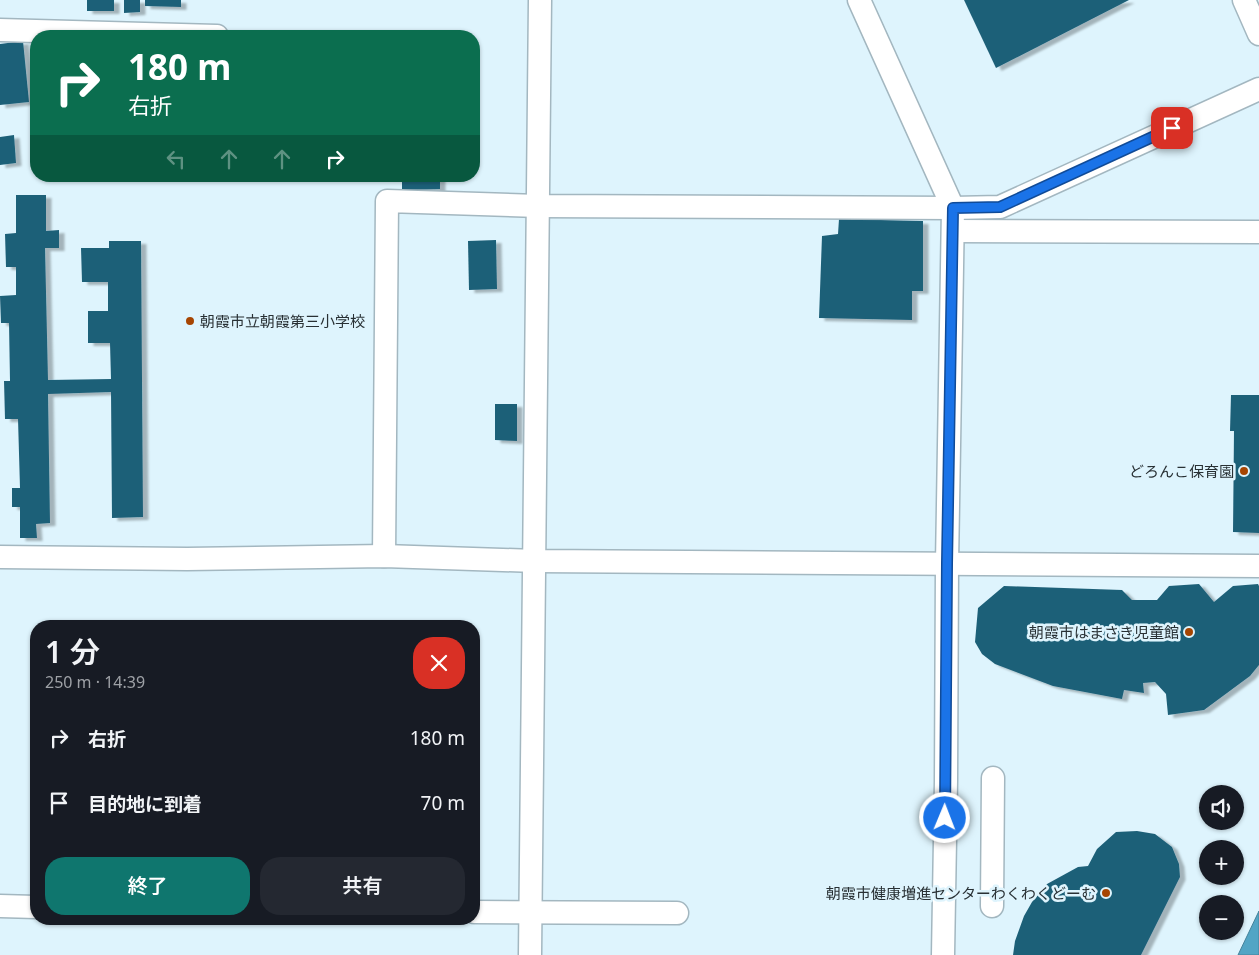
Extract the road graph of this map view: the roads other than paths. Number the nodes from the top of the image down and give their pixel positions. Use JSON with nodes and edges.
{"nodes":[{"id":1,"x":540,"y":0,"type":"edge"},
{"id":2,"x":858,"y":0,"type":"edge"},
{"id":3,"x":1244,"y":0,"type":"edge"},
{"id":4,"x":0,"y":30,"type":"edge"},
{"id":5,"x":30,"y":31,"type":"edge"},
{"id":6,"x":1259,"y":34,"type":"edge"},
{"id":7,"x":1259,"y":89,"type":"edge"},
{"id":8,"x":538,"y":206,"type":"junction"},
{"id":9,"x":953,"y":208,"type":"junction"},
{"id":10,"x":954,"y":232,"type":"junction"},
{"id":11,"x":1259,"y":232,"type":"edge"},
{"id":12,"x":384,"y":556,"type":"junction"},
{"id":13,"x":0,"y":558,"type":"edge"},
{"id":14,"x":535,"y":561,"type":"junction"},
{"id":15,"x":947,"y":564,"type":"junction"},
{"id":16,"x":1259,"y":566,"type":"edge"},
{"id":17,"x":993,"y":778,"type":"dead end"},
{"id":18,"x":0,"y":906,"type":"edge"},
{"id":19,"x":992,"y":906,"type":"dead end"},
{"id":20,"x":30,"y":907,"type":"edge"},
{"id":21,"x":480,"y":912,"type":"edge"},
{"id":22,"x":530,"y":913,"type":"junction"},
{"id":23,"x":677,"y":913,"type":"dead end"},
{"id":24,"x":530,"y":955,"type":"edge"},
{"id":25,"x":943,"y":955,"type":"edge"}],
"edges":[{"from":1,"to":8,"type":"street"},
{"from":2,"to":9,"type":"street"},
{"from":3,"to":6,"type":"street"},
{"from":4,"to":5,"type":"street"},
{"from":7,"to":9,"type":"street"},
{"from":8,"to":9,"type":"street"},
{"from":8,"to":12,"type":"street"},
{"from":8,"to":14,"type":"street"},
{"from":9,"to":10,"type":"street"},
{"from":10,"to":11,"type":"street"},
{"from":10,"to":15,"type":"street"},
{"from":12,"to":13,"type":"street"},
{"from":12,"to":14,"type":"street"},
{"from":14,"to":15,"type":"street"},
{"from":14,"to":22,"type":"street"},
{"from":15,"to":16,"type":"street"},
{"from":15,"to":25,"type":"street"},
{"from":17,"to":19,"type":"street"},
{"from":18,"to":20,"type":"street"},
{"from":21,"to":22,"type":"street"},
{"from":22,"to":23,"type":"street"},
{"from":22,"to":24,"type":"street"}]}
